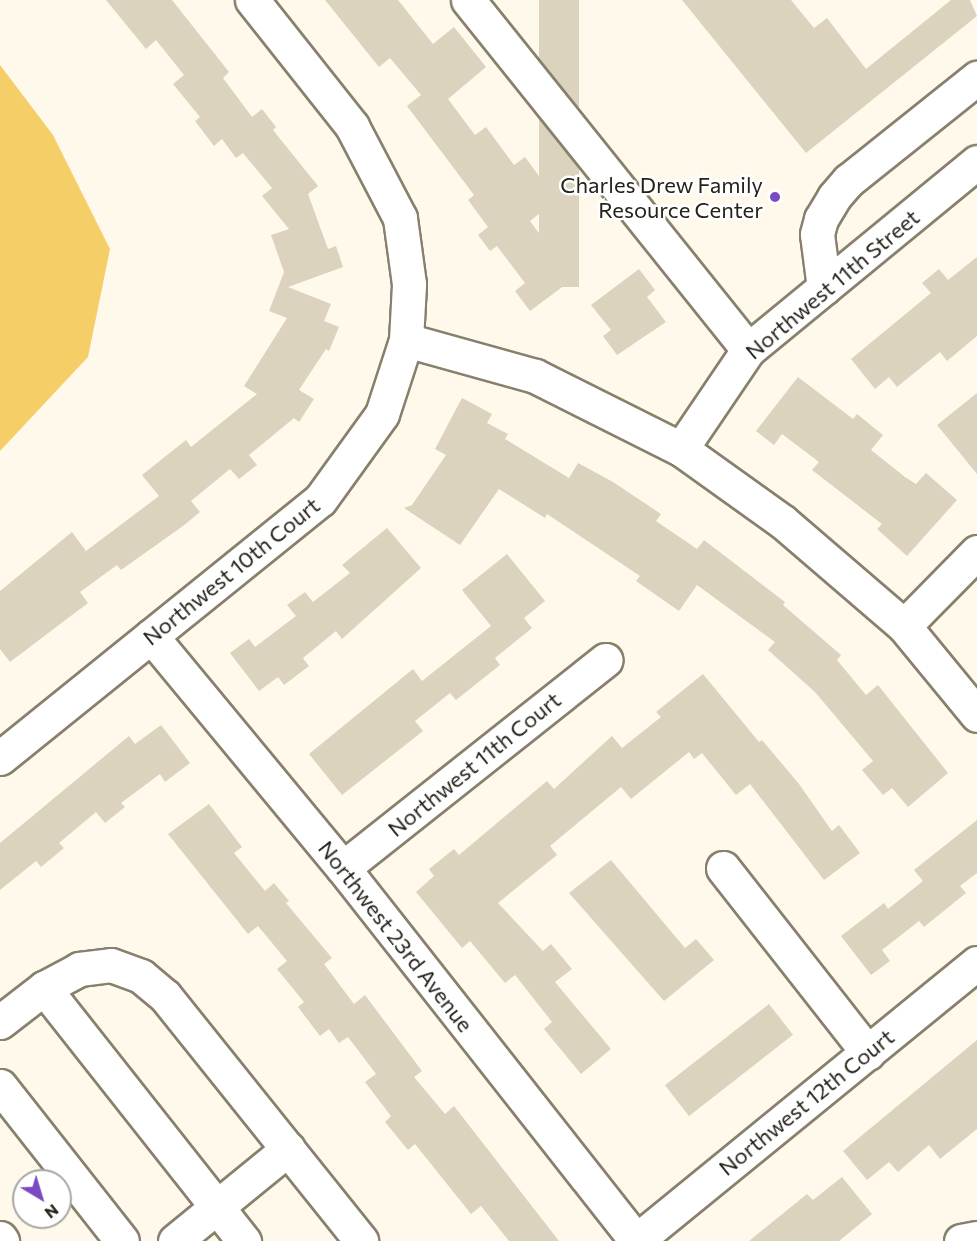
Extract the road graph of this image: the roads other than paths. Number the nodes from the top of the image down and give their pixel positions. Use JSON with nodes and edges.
{"nodes":[{"id":1,"x":252,"y":0,"type":"edge"},
{"id":2,"x":468,"y":0,"type":"edge"},
{"id":3,"x":977,"y":78,"type":"edge"},
{"id":4,"x":977,"y":162,"type":"edge"},
{"id":5,"x":824,"y":288,"type":"junction"},
{"id":6,"x":406,"y":340,"type":"junction"},
{"id":7,"x":748,"y":350,"type":"junction"},
{"id":8,"x":681,"y":449,"type":"junction"},
{"id":9,"x":977,"y":552,"type":"edge"},
{"id":10,"x":904,"y":626,"type":"junction"},
{"id":11,"x":151,"y":636,"type":"junction"},
{"id":12,"x":604,"y":660,"type":"dead end"},
{"id":13,"x":977,"y":715,"type":"edge"},
{"id":14,"x":0,"y":758,"type":"edge"},
{"id":15,"x":343,"y":868,"type":"junction"},
{"id":16,"x":723,"y":868,"type":"dead end"},
{"id":17,"x":977,"y":963,"type":"edge"},
{"id":18,"x":44,"y":988,"type":"junction"},
{"id":19,"x":0,"y":1022,"type":"edge"},
{"id":20,"x":868,"y":1053,"type":"junction"},
{"id":21,"x":0,"y":1086,"type":"edge"},
{"id":22,"x":288,"y":1149,"type":"junction"},
{"id":23,"x":216,"y":1208,"type":"junction"},
{"id":24,"x":977,"y":1238,"type":"edge"},
{"id":25,"x":122,"y":1241,"type":"edge"},
{"id":26,"x":175,"y":1241,"type":"edge"},
{"id":27,"x":244,"y":1241,"type":"edge"},
{"id":28,"x":361,"y":1241,"type":"edge"},
{"id":29,"x":636,"y":1241,"type":"edge"},
{"id":30,"x":962,"y":1241,"type":"edge"}],
"edges":[{"from":1,"to":6,"type":"street","name":"Northwest 10th Court"},
{"from":2,"to":7,"type":"street"},
{"from":3,"to":5,"type":"street"},
{"from":4,"to":5,"type":"street","name":"Northwest 11th Street"},
{"from":5,"to":7,"type":"street","name":"Northwest 11th Street"},
{"from":6,"to":8,"type":"street"},
{"from":6,"to":11,"type":"street","name":"Northwest 10th Court"},
{"from":7,"to":8,"type":"street","name":"Northwest 11th Street"},
{"from":8,"to":10,"type":"street"},
{"from":9,"to":10,"type":"street"},
{"from":10,"to":13,"type":"street"},
{"from":11,"to":14,"type":"street","name":"Northwest 10th Court"},
{"from":11,"to":15,"type":"street","name":"Northwest 23rd Avenue"},
{"from":12,"to":15,"type":"street","name":"Northwest 11th Court"},
{"from":15,"to":29,"type":"street","name":"Northwest 23rd Avenue"},
{"from":16,"to":20,"type":"street"},
{"from":17,"to":20,"type":"street","name":"Northwest 12th Court"},
{"from":18,"to":19,"type":"street"},
{"from":18,"to":22,"type":"street"},
{"from":18,"to":23,"type":"street"},
{"from":20,"to":29,"type":"street","name":"Northwest 12th Court"},
{"from":21,"to":25,"type":"street"},
{"from":22,"to":23,"type":"street"},
{"from":22,"to":28,"type":"street"},
{"from":23,"to":26,"type":"street"},
{"from":23,"to":27,"type":"street"},
{"from":24,"to":30,"type":"street"}]}
